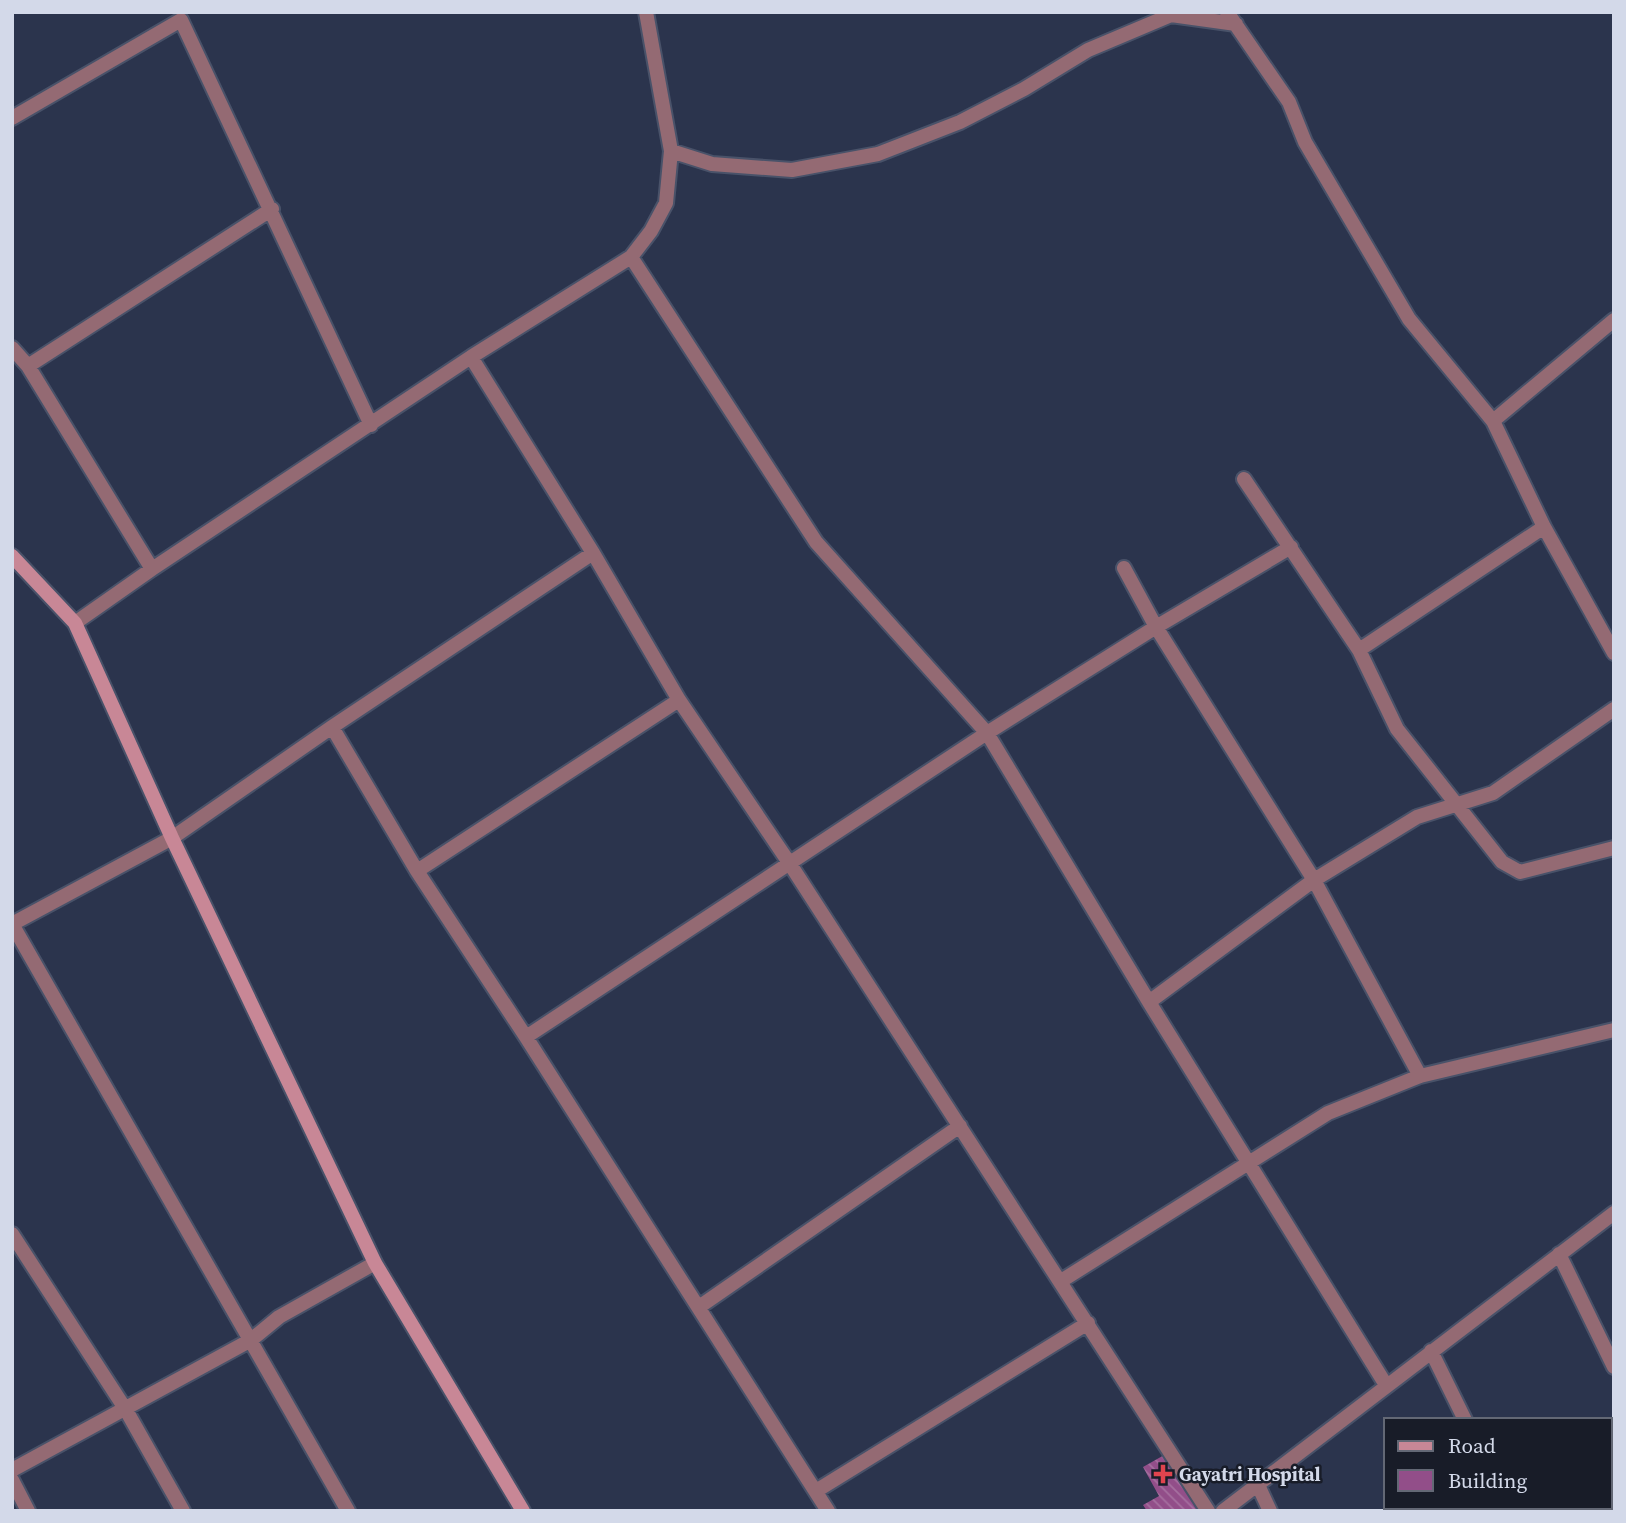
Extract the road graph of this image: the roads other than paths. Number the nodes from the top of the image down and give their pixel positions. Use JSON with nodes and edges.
{"nodes":[{"id":1,"x":646,"y":12,"type":"edge"},
{"id":2,"x":1231,"y":18,"type":"edge"},
{"id":3,"x":12,"y":118,"type":"edge"},
{"id":4,"x":671,"y":151,"type":"junction"},
{"id":5,"x":271,"y":209,"type":"junction"},
{"id":6,"x":631,"y":257,"type":"junction"},
{"id":7,"x":1614,"y":320,"type":"edge"},
{"id":8,"x":12,"y":348,"type":"edge"},
{"id":9,"x":471,"y":357,"type":"junction"},
{"id":10,"x":28,"y":366,"type":"junction"},
{"id":11,"x":1493,"y":421,"type":"junction"},
{"id":12,"x":371,"y":425,"type":"junction"},
{"id":13,"x":1244,"y":479,"type":"dead end"},
{"id":14,"x":1544,"y":527,"type":"junction"},
{"id":15,"x":1291,"y":547,"type":"junction"},
{"id":16,"x":593,"y":553,"type":"junction"},
{"id":17,"x":12,"y":556,"type":"edge"},
{"id":18,"x":1124,"y":568,"type":"dead end"},
{"id":19,"x":152,"y":569,"type":"junction"},
{"id":20,"x":75,"y":623,"type":"junction"},
{"id":21,"x":1156,"y":627,"type":"junction"},
{"id":22,"x":1359,"y":650,"type":"junction"},
{"id":23,"x":1614,"y":653,"type":"edge"},
{"id":24,"x":679,"y":701,"type":"junction"},
{"id":25,"x":1614,"y":709,"type":"edge"},
{"id":26,"x":332,"y":727,"type":"junction"},
{"id":27,"x":987,"y":733,"type":"junction"},
{"id":28,"x":1456,"y":804,"type":"junction"},
{"id":29,"x":172,"y":838,"type":"junction"},
{"id":30,"x":1614,"y":848,"type":"edge"},
{"id":31,"x":790,"y":864,"type":"junction"},
{"id":32,"x":417,"y":871,"type":"junction"},
{"id":33,"x":1314,"y":880,"type":"junction"},
{"id":34,"x":12,"y":924,"type":"edge"},
{"id":35,"x":1149,"y":1002,"type":"junction"},
{"id":36,"x":1614,"y":1030,"type":"edge"},
{"id":37,"x":526,"y":1037,"type":"junction"},
{"id":38,"x":1420,"y":1076,"type":"junction"},
{"id":39,"x":960,"y":1126,"type":"junction"},
{"id":40,"x":1249,"y":1162,"type":"junction"},
{"id":41,"x":1614,"y":1213,"type":"edge"},
{"id":42,"x":12,"y":1234,"type":"edge"},
{"id":43,"x":1559,"y":1254,"type":"junction"},
{"id":44,"x":375,"y":1263,"type":"junction"},
{"id":45,"x":1061,"y":1281,"type":"junction"},
{"id":46,"x":699,"y":1307,"type":"junction"},
{"id":47,"x":1088,"y":1323,"type":"junction"},
{"id":48,"x":251,"y":1340,"type":"junction"},
{"id":49,"x":1431,"y":1351,"type":"junction"},
{"id":50,"x":1614,"y":1367,"type":"edge"},
{"id":51,"x":1387,"y":1385,"type":"junction"},
{"id":52,"x":126,"y":1410,"type":"junction"},
{"id":53,"x":1464,"y":1418,"type":"edge"},
{"id":54,"x":12,"y":1470,"type":"edge"},
{"id":55,"x":12,"y":1480,"type":"edge"},
{"id":56,"x":1257,"y":1483,"type":"junction"},
{"id":57,"x":816,"y":1491,"type":"junction"},
{"id":58,"x":28,"y":1511,"type":"edge"},
{"id":59,"x":183,"y":1511,"type":"edge"},
{"id":60,"x":348,"y":1511,"type":"edge"},
{"id":61,"x":523,"y":1511,"type":"edge"},
{"id":62,"x":828,"y":1511,"type":"edge"},
{"id":63,"x":1208,"y":1511,"type":"edge"},
{"id":64,"x":1223,"y":1511,"type":"edge"},
{"id":65,"x":1270,"y":1511,"type":"edge"}],
"edges":[{"from":1,"to":4,"type":"street"},
{"from":2,"to":4,"type":"street"},
{"from":2,"to":11,"type":"street"},
{"from":3,"to":5,"type":"street"},
{"from":4,"to":6,"type":"street"},
{"from":5,"to":10,"type":"street"},
{"from":5,"to":12,"type":"street"},
{"from":6,"to":9,"type":"street"},
{"from":6,"to":27,"type":"street"},
{"from":7,"to":11,"type":"street"},
{"from":8,"to":10,"type":"street"},
{"from":9,"to":12,"type":"street"},
{"from":9,"to":16,"type":"street"},
{"from":10,"to":19,"type":"street"},
{"from":11,"to":14,"type":"street"},
{"from":12,"to":19,"type":"street"},
{"from":13,"to":15,"type":"street"},
{"from":14,"to":22,"type":"street"},
{"from":14,"to":23,"type":"street"},
{"from":15,"to":21,"type":"street"},
{"from":15,"to":22,"type":"street"},
{"from":16,"to":24,"type":"street"},
{"from":16,"to":26,"type":"street"},
{"from":17,"to":20,"type":"street"},
{"from":18,"to":21,"type":"street"},
{"from":19,"to":20,"type":"street"},
{"from":20,"to":29,"type":"street"},
{"from":21,"to":27,"type":"street"},
{"from":21,"to":33,"type":"street"},
{"from":22,"to":28,"type":"street"},
{"from":24,"to":31,"type":"street"},
{"from":24,"to":32,"type":"street"},
{"from":25,"to":28,"type":"street"},
{"from":26,"to":29,"type":"street"},
{"from":26,"to":32,"type":"street"},
{"from":27,"to":31,"type":"street"},
{"from":27,"to":35,"type":"street"},
{"from":28,"to":30,"type":"street"},
{"from":28,"to":33,"type":"street"},
{"from":29,"to":34,"type":"street"},
{"from":29,"to":44,"type":"street"},
{"from":31,"to":37,"type":"street"},
{"from":31,"to":39,"type":"street"},
{"from":32,"to":37,"type":"street"},
{"from":33,"to":35,"type":"street"},
{"from":33,"to":38,"type":"street"},
{"from":34,"to":48,"type":"street"},
{"from":35,"to":40,"type":"street"},
{"from":36,"to":38,"type":"street"},
{"from":37,"to":46,"type":"street"},
{"from":38,"to":40,"type":"street"},
{"from":39,"to":45,"type":"street"},
{"from":39,"to":46,"type":"street"},
{"from":40,"to":45,"type":"street"},
{"from":40,"to":51,"type":"street"},
{"from":41,"to":43,"type":"street"},
{"from":42,"to":52,"type":"street"},
{"from":43,"to":49,"type":"street"},
{"from":43,"to":50,"type":"street"},
{"from":44,"to":48,"type":"street"},
{"from":44,"to":61,"type":"street"},
{"from":45,"to":47,"type":"street"},
{"from":46,"to":57,"type":"street"},
{"from":47,"to":57,"type":"street"},
{"from":47,"to":63,"type":"street"},
{"from":48,"to":52,"type":"street"},
{"from":48,"to":60,"type":"street"},
{"from":49,"to":51,"type":"street"},
{"from":49,"to":53,"type":"street"},
{"from":51,"to":56,"type":"street"},
{"from":52,"to":54,"type":"street"},
{"from":52,"to":59,"type":"street"},
{"from":55,"to":58,"type":"street"},
{"from":56,"to":64,"type":"street"},
{"from":56,"to":65,"type":"street"},
{"from":57,"to":62,"type":"street"}]}
